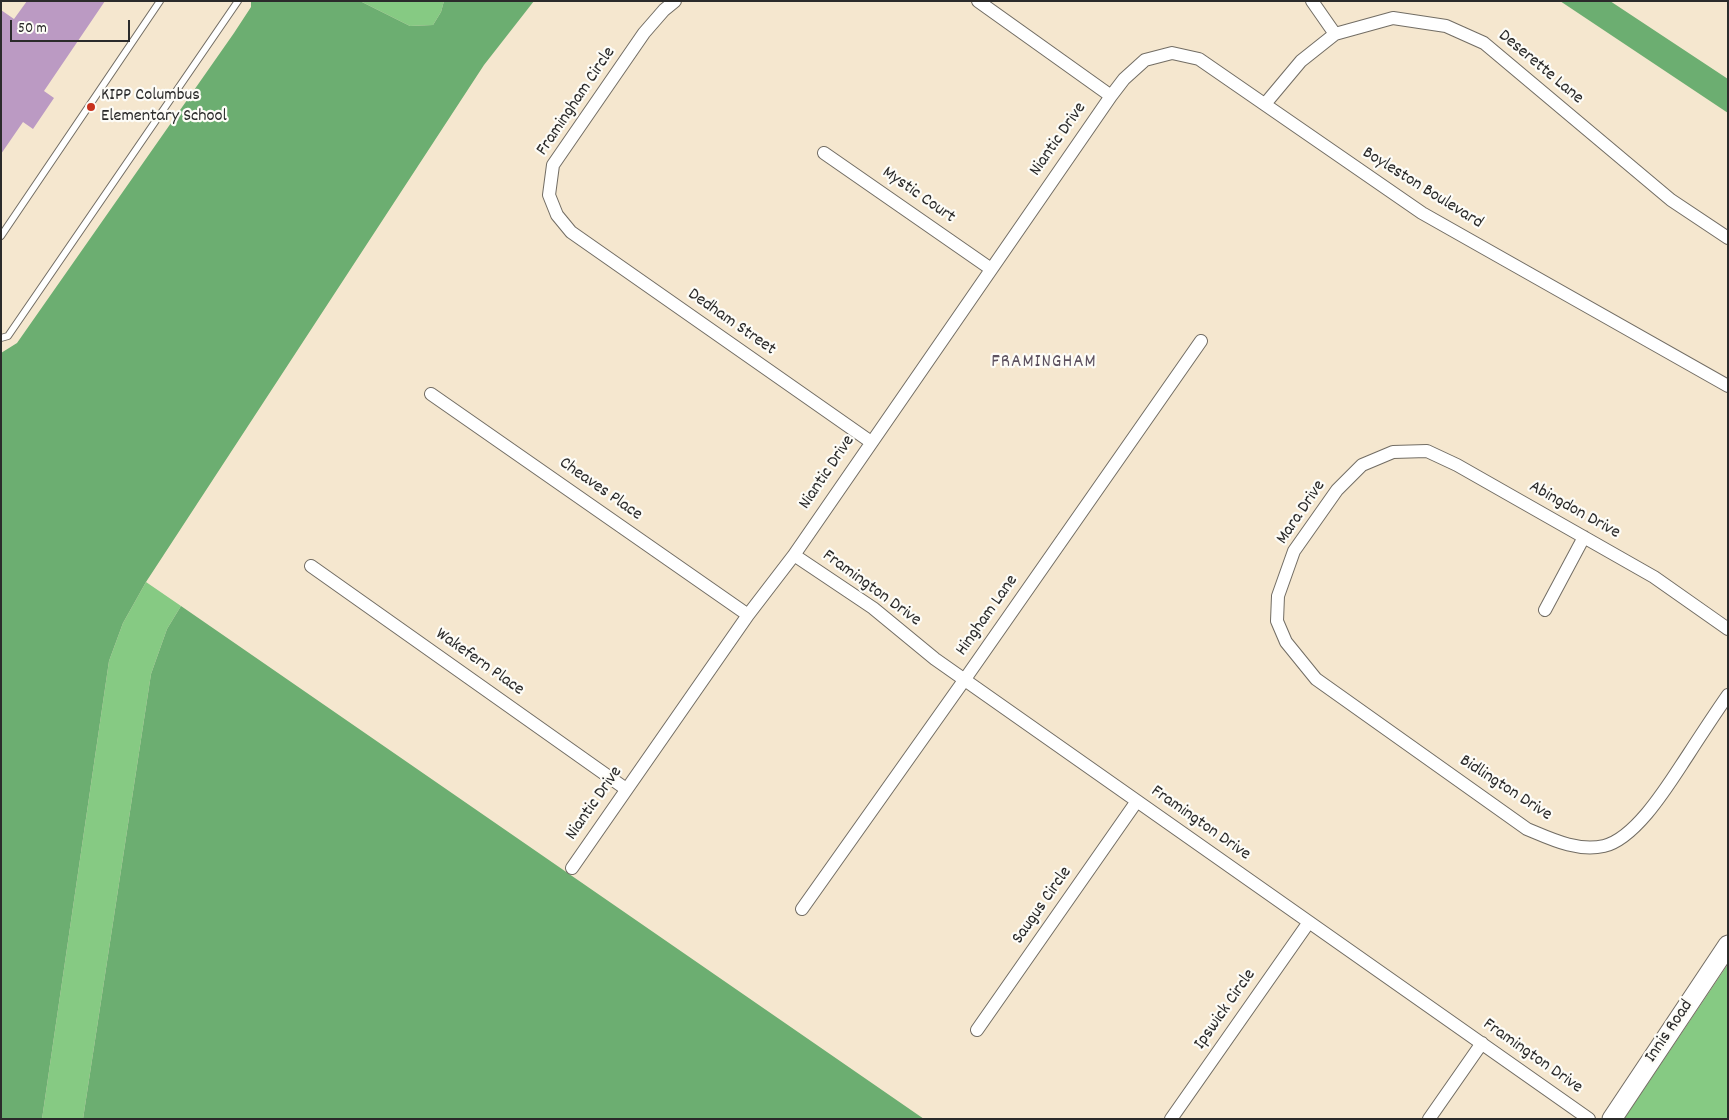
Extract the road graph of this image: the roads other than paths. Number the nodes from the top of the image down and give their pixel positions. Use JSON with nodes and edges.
{"nodes":[{"id":1,"x":160,"y":1,"type":"edge"},
{"id":2,"x":238,"y":1,"type":"edge"},
{"id":3,"x":676,"y":1,"type":"edge"},
{"id":4,"x":978,"y":1,"type":"edge"},
{"id":5,"x":1312,"y":1,"type":"edge"},
{"id":6,"x":1334,"y":34,"type":"junction"},
{"id":7,"x":1111,"y":96,"type":"junction"},
{"id":8,"x":1265,"y":104,"type":"junction"},
{"id":9,"x":824,"y":153,"type":"dead end"},
{"id":10,"x":571,"y":232,"type":"joint"},
{"id":11,"x":1,"y":236,"type":"edge"},
{"id":12,"x":1728,"y":238,"type":"edge"},
{"id":13,"x":991,"y":269,"type":"junction"},
{"id":14,"x":1,"y":338,"type":"edge"},
{"id":15,"x":1202,"y":341,"type":"dead end"},
{"id":16,"x":1728,"y":386,"type":"edge"},
{"id":17,"x":431,"y":394,"type":"dead end"},
{"id":18,"x":871,"y":442,"type":"junction"},
{"id":19,"x":1393,"y":452,"type":"joint"},
{"id":20,"x":1584,"y":537,"type":"junction"},
{"id":21,"x":794,"y":555,"type":"junction"},
{"id":22,"x":310,"y":566,"type":"dead end"},
{"id":23,"x":1545,"y":610,"type":"dead end"},
{"id":24,"x":748,"y":615,"type":"junction"},
{"id":25,"x":1278,"y":621,"type":"joint"},
{"id":26,"x":1728,"y":629,"type":"edge"},
{"id":27,"x":966,"y":679,"type":"junction"},
{"id":28,"x":1728,"y":695,"type":"edge"},
{"id":29,"x":626,"y":789,"type":"junction"},
{"id":30,"x":1137,"y":801,"type":"junction"},
{"id":31,"x":572,"y":868,"type":"dead end"},
{"id":32,"x":802,"y":909,"type":"dead end"},
{"id":33,"x":1309,"y":922,"type":"junction"},
{"id":34,"x":1728,"y":945,"type":"edge"},
{"id":35,"x":977,"y":1030,"type":"dead end"},
{"id":36,"x":1482,"y":1043,"type":"junction"},
{"id":37,"x":1172,"y":1119,"type":"edge"},
{"id":38,"x":1429,"y":1119,"type":"edge"},
{"id":39,"x":1589,"y":1119,"type":"edge"},
{"id":40,"x":1612,"y":1119,"type":"edge"}],
"edges":[{"from":1,"to":11,"type":"lane"},
{"from":2,"to":14,"type":"lane"},
{"from":3,"to":10,"type":"street","name":"Framingham Circle"},
{"from":4,"to":7,"type":"street"},
{"from":5,"to":6,"type":"street"},
{"from":6,"to":8,"type":"street","name":"Deserette Lane"},
{"from":6,"to":12,"type":"street","name":"Deserette Lane"},
{"from":7,"to":8,"type":"street","name":"Boyleston Boulevard"},
{"from":7,"to":13,"type":"street","name":"Niantic Drive"},
{"from":8,"to":16,"type":"street","name":"Boyleston Boulevard"},
{"from":9,"to":13,"type":"street","name":"Mystic Court"},
{"from":10,"to":18,"type":"street","name":"Dedham Street"},
{"from":13,"to":18,"type":"street","name":"Niantic Drive"},
{"from":15,"to":27,"type":"street","name":"Hingham Lane"},
{"from":17,"to":24,"type":"street","name":"Cheaves Place"},
{"from":18,"to":21,"type":"street","name":"Niantic Drive"},
{"from":19,"to":20,"type":"street","name":"Abingdon Drive"},
{"from":19,"to":25,"type":"street","name":"Mara Drive"},
{"from":20,"to":23,"type":"street"},
{"from":20,"to":26,"type":"street","name":"Abingdon Drive"},
{"from":21,"to":24,"type":"street","name":"Niantic Drive"},
{"from":21,"to":27,"type":"street","name":"Framington Drive"},
{"from":22,"to":29,"type":"street","name":"Wakefern Place"},
{"from":24,"to":29,"type":"street","name":"Niantic Drive"},
{"from":25,"to":28,"type":"street","name":"Bidlington Drive"},
{"from":27,"to":30,"type":"street","name":"Framington Drive"},
{"from":27,"to":32,"type":"street","name":"Hingham Lane"},
{"from":29,"to":31,"type":"street","name":"Niantic Drive"},
{"from":30,"to":33,"type":"street","name":"Framington Drive"},
{"from":30,"to":35,"type":"street","name":"Saugus Circle"},
{"from":33,"to":36,"type":"street","name":"Framington Drive"},
{"from":33,"to":37,"type":"street","name":"Ipswick Circle"},
{"from":34,"to":40,"type":"main road","name":"Innis Road"},
{"from":36,"to":38,"type":"street"},
{"from":36,"to":39,"type":"street","name":"Framington Drive"}]}
